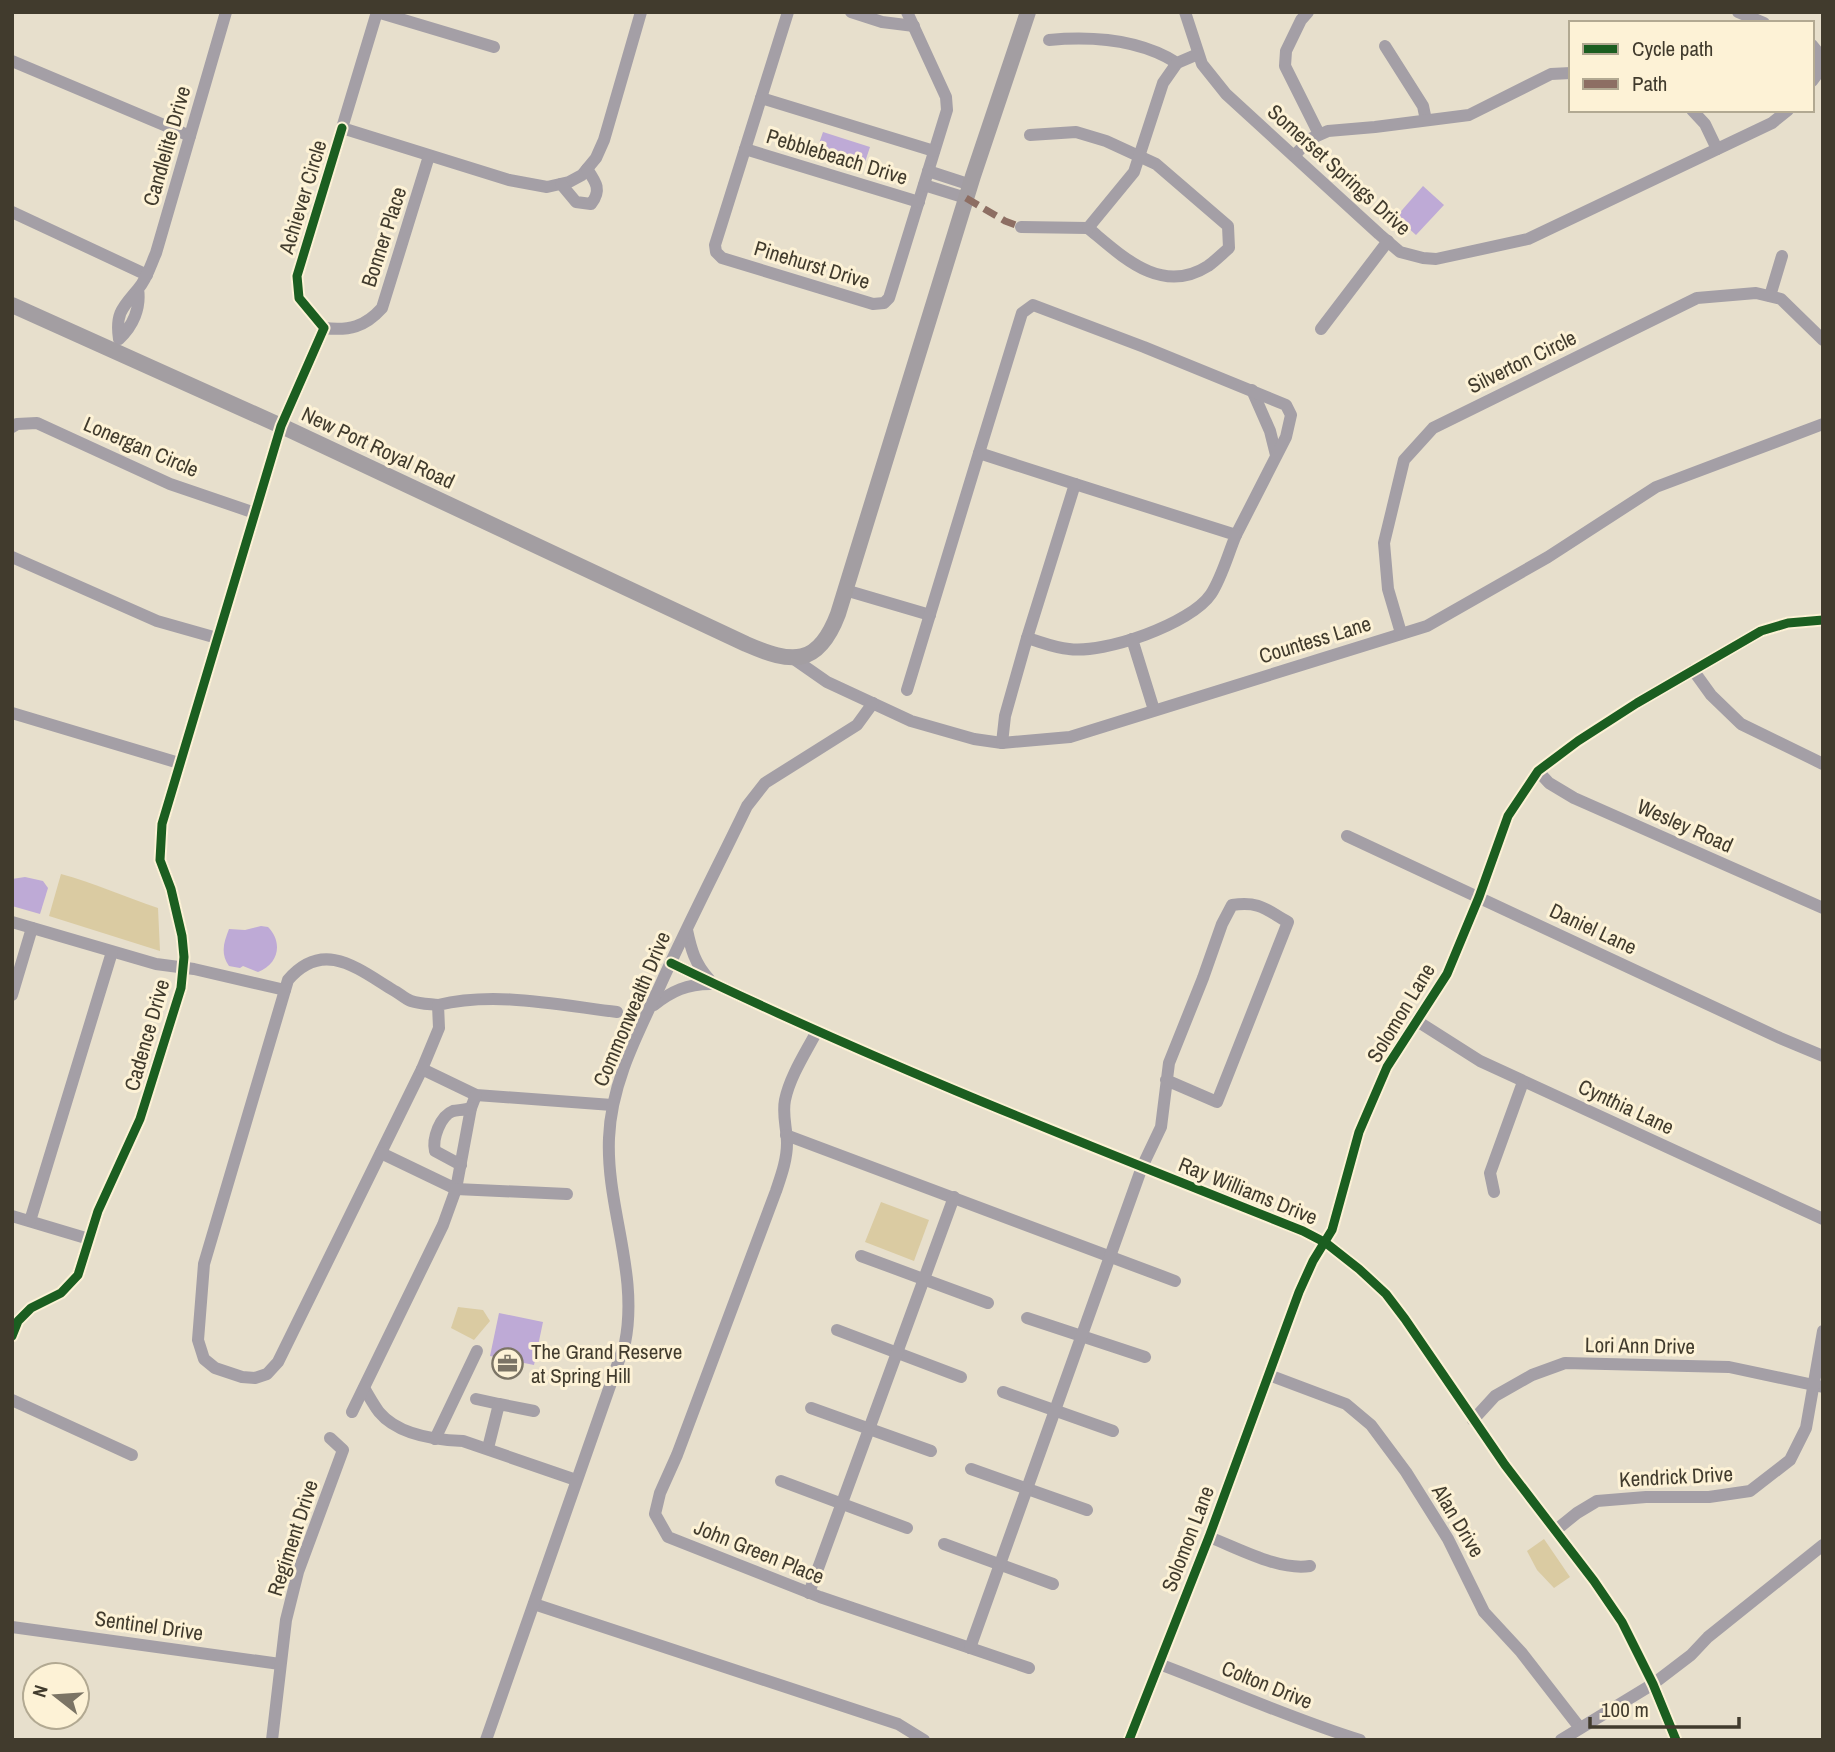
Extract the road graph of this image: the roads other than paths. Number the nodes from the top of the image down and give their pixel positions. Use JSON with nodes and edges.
{"nodes":[{"id":1,"x":226,"y":12,"type":"edge"},
{"id":2,"x":377,"y":12,"type":"edge"},
{"id":3,"x":641,"y":12,"type":"edge"},
{"id":4,"x":788,"y":12,"type":"edge"},
{"id":5,"x":851,"y":12,"type":"edge"},
{"id":6,"x":907,"y":12,"type":"edge"},
{"id":7,"x":1028,"y":12,"type":"edge"},
{"id":8,"x":1185,"y":12,"type":"edge"},
{"id":9,"x":1308,"y":12,"type":"edge"},
{"id":10,"x":1738,"y":12,"type":"edge"},
{"id":11,"x":1759,"y":21,"type":"edge"},
{"id":12,"x":914,"y":26,"type":"junction"},
{"id":13,"x":1049,"y":40,"type":"dead end"},
{"id":14,"x":1385,"y":46,"type":"dead end"},
{"id":15,"x":495,"y":47,"type":"dead end"},
{"id":16,"x":1814,"y":47,"type":"edge"},
{"id":17,"x":1198,"y":54,"type":"junction"},
{"id":18,"x":12,"y":61,"type":"edge"},
{"id":19,"x":1177,"y":63,"type":"junction"},
{"id":20,"x":1569,"y":74,"type":"edge"},
{"id":21,"x":1814,"y":79,"type":"edge"},
{"id":22,"x":761,"y":98,"type":"junction"},
{"id":23,"x":1694,"y":112,"type":"edge"},
{"id":24,"x":1786,"y":112,"type":"edge"},
{"id":25,"x":1426,"y":120,"type":"junction"},
{"id":26,"x":342,"y":128,"type":"junction"},
{"id":27,"x":1319,"y":134,"type":"junction"},
{"id":28,"x":1030,"y":135,"type":"dead end"},
{"id":29,"x":190,"y":136,"type":"junction"},
{"id":30,"x":745,"y":149,"type":"junction"},
{"id":31,"x":1717,"y":149,"type":"junction"},
{"id":32,"x":934,"y":151,"type":"junction"},
{"id":33,"x":429,"y":156,"type":"junction"},
{"id":34,"x":1294,"y":156,"type":"junction"},
{"id":35,"x":1140,"y":157,"type":"junction"},
{"id":36,"x":587,"y":169,"type":"junction"},
{"id":37,"x":928,"y":171,"type":"junction"},
{"id":38,"x":561,"y":184,"type":"junction"},
{"id":39,"x":924,"y":185,"type":"junction"},
{"id":40,"x":969,"y":192,"type":"junction"},
{"id":41,"x":919,"y":202,"type":"junction"},
{"id":42,"x":12,"y":212,"type":"edge"},
{"id":43,"x":1021,"y":227,"type":"dead end"},
{"id":44,"x":1088,"y":228,"type":"junction"},
{"id":45,"x":1388,"y":241,"type":"junction"},
{"id":46,"x":1782,"y":256,"type":"dead end"},
{"id":47,"x":146,"y":275,"type":"junction"},
{"id":48,"x":1770,"y":296,"type":"junction"},
{"id":49,"x":12,"y":305,"type":"edge"},
{"id":50,"x":324,"y":328,"type":"junction"},
{"id":51,"x":1321,"y":329,"type":"dead end"},
{"id":52,"x":1823,"y":340,"type":"edge"},
{"id":53,"x":116,"y":345,"type":"junction"},
{"id":54,"x":1252,"y":390,"type":"junction"},
{"id":55,"x":1823,"y":424,"type":"edge"},
{"id":56,"x":281,"y":426,"type":"junction"},
{"id":57,"x":12,"y":427,"type":"edge"},
{"id":58,"x":979,"y":453,"type":"junction"},
{"id":59,"x":1276,"y":456,"type":"junction"},
{"id":60,"x":1075,"y":484,"type":"junction"},
{"id":61,"x":255,"y":513,"type":"junction"},
{"id":62,"x":1236,"y":535,"type":"junction"},
{"id":63,"x":12,"y":557,"type":"edge"},
{"id":64,"x":845,"y":590,"type":"junction"},
{"id":65,"x":930,"y":615,"type":"junction"},
{"id":66,"x":1823,"y":620,"type":"edge"},
{"id":67,"x":1401,"y":633,"type":"junction"},
{"id":68,"x":217,"y":638,"type":"junction"},
{"id":69,"x":1027,"y":638,"type":"junction"},
{"id":70,"x":1132,"y":639,"type":"junction"},
{"id":71,"x":794,"y":659,"type":"junction"},
{"id":72,"x":1693,"y":670,"type":"junction"},
{"id":73,"x":907,"y":690,"type":"dead end"},
{"id":74,"x":873,"y":704,"type":"junction"},
{"id":75,"x":1154,"y":710,"type":"junction"},
{"id":76,"x":12,"y":713,"type":"edge"},
{"id":77,"x":1002,"y":743,"type":"junction"},
{"id":78,"x":178,"y":763,"type":"junction"},
{"id":79,"x":1823,"y":764,"type":"edge"},
{"id":80,"x":1538,"y":771,"type":"junction"},
{"id":81,"x":1348,"y":835,"type":"dead end"},
{"id":82,"x":1479,"y":897,"type":"junction"},
{"id":83,"x":1823,"y":908,"type":"edge"},
{"id":84,"x":12,"y":922,"type":"edge"},
{"id":85,"x":32,"y":928,"type":"junction"},
{"id":86,"x":687,"y":930,"type":"junction"},
{"id":87,"x":112,"y":952,"type":"junction"},
{"id":88,"x":671,"y":963,"type":"junction"},
{"id":89,"x":183,"y":969,"type":"junction"},
{"id":90,"x":714,"y":984,"type":"junction"},
{"id":91,"x":285,"y":990,"type":"junction"},
{"id":92,"x":12,"y":995,"type":"edge"},
{"id":93,"x":438,"y":1005,"type":"junction"},
{"id":94,"x":650,"y":1007,"type":"junction"},
{"id":95,"x":617,"y":1012,"type":"dead end"},
{"id":96,"x":1417,"y":1021,"type":"junction"},
{"id":97,"x":817,"y":1031,"type":"junction"},
{"id":98,"x":1821,"y":1052,"type":"edge"},
{"id":99,"x":422,"y":1069,"type":"junction"},
{"id":100,"x":1166,"y":1080,"type":"junction"},
{"id":101,"x":1524,"y":1082,"type":"junction"},
{"id":102,"x":476,"y":1095,"type":"junction"},
{"id":103,"x":612,"y":1105,"type":"junction"},
{"id":104,"x":471,"y":1108,"type":"junction"},
{"id":105,"x":786,"y":1135,"type":"junction"},
{"id":106,"x":381,"y":1153,"type":"junction"},
{"id":107,"x":461,"y":1165,"type":"junction"},
{"id":108,"x":1142,"y":1167,"type":"junction"},
{"id":109,"x":456,"y":1189,"type":"junction"},
{"id":110,"x":1494,"y":1192,"type":"dead end"},
{"id":111,"x":567,"y":1194,"type":"dead end"},
{"id":112,"x":954,"y":1197,"type":"junction"},
{"id":113,"x":12,"y":1216,"type":"edge"},
{"id":114,"x":1823,"y":1219,"type":"edge"},
{"id":115,"x":30,"y":1221,"type":"junction"},
{"id":116,"x":89,"y":1239,"type":"junction"},
{"id":117,"x":1325,"y":1243,"type":"junction"},
{"id":118,"x":861,"y":1256,"type":"dead end"},
{"id":119,"x":1110,"y":1257,"type":"junction"},
{"id":120,"x":924,"y":1279,"type":"junction"},
{"id":121,"x":1175,"y":1281,"type":"dead end"},
{"id":122,"x":988,"y":1303,"type":"dead end"},
{"id":123,"x":1027,"y":1318,"type":"dead end"},
{"id":124,"x":837,"y":1330,"type":"dead end"},
{"id":125,"x":1823,"y":1331,"type":"edge"},
{"id":126,"x":12,"y":1336,"type":"edge"},
{"id":127,"x":1082,"y":1336,"type":"junction"},
{"id":128,"x":477,"y":1351,"type":"dead end"},
{"id":129,"x":896,"y":1353,"type":"junction"},
{"id":130,"x":1144,"y":1357,"type":"dead end"},
{"id":131,"x":1269,"y":1375,"type":"junction"},
{"id":132,"x":961,"y":1377,"type":"dead end"},
{"id":133,"x":1818,"y":1386,"type":"edge"},
{"id":134,"x":364,"y":1388,"type":"junction"},
{"id":135,"x":1003,"y":1392,"type":"dead end"},
{"id":136,"x":476,"y":1399,"type":"dead end"},
{"id":137,"x":12,"y":1400,"type":"edge"},
{"id":138,"x":499,"y":1404,"type":"junction"},
{"id":139,"x":811,"y":1408,"type":"dead end"},
{"id":140,"x":1055,"y":1410,"type":"junction"},
{"id":141,"x":352,"y":1412,"type":"dead end"},
{"id":142,"x":534,"y":1412,"type":"dead end"},
{"id":143,"x":1473,"y":1420,"type":"junction"},
{"id":144,"x":869,"y":1429,"type":"junction"},
{"id":145,"x":1113,"y":1431,"type":"dead end"},
{"id":146,"x":330,"y":1438,"type":"dead end"},
{"id":147,"x":435,"y":1438,"type":"junction"},
{"id":148,"x":488,"y":1448,"type":"junction"},
{"id":149,"x":931,"y":1451,"type":"dead end"},
{"id":150,"x":132,"y":1455,"type":"dead end"},
{"id":151,"x":971,"y":1469,"type":"dead end"},
{"id":152,"x":576,"y":1480,"type":"junction"},
{"id":153,"x":781,"y":1481,"type":"dead end"},
{"id":154,"x":1027,"y":1489,"type":"junction"},
{"id":155,"x":843,"y":1504,"type":"junction"},
{"id":156,"x":1087,"y":1510,"type":"dead end"},
{"id":157,"x":907,"y":1528,"type":"dead end"},
{"id":158,"x":1556,"y":1530,"type":"junction"},
{"id":159,"x":1209,"y":1536,"type":"junction"},
{"id":160,"x":944,"y":1544,"type":"dead end"},
{"id":161,"x":1823,"y":1545,"type":"edge"},
{"id":162,"x":1000,"y":1564,"type":"junction"},
{"id":163,"x":1310,"y":1566,"type":"dead end"},
{"id":164,"x":1053,"y":1584,"type":"dead end"},
{"id":165,"x":809,"y":1593,"type":"junction"},
{"id":166,"x":534,"y":1604,"type":"junction"},
{"id":167,"x":12,"y":1627,"type":"edge"},
{"id":168,"x":970,"y":1648,"type":"junction"},
{"id":169,"x":281,"y":1664,"type":"junction"},
{"id":170,"x":1159,"y":1664,"type":"junction"},
{"id":171,"x":1029,"y":1668,"type":"dead end"},
{"id":172,"x":1653,"y":1684,"type":"junction"},
{"id":173,"x":1580,"y":1728,"type":"junction"},
{"id":174,"x":272,"y":1740,"type":"edge"},
{"id":175,"x":486,"y":1740,"type":"edge"},
{"id":176,"x":924,"y":1740,"type":"edge"},
{"id":177,"x":1129,"y":1740,"type":"edge"},
{"id":178,"x":1360,"y":1740,"type":"edge"},
{"id":179,"x":1562,"y":1740,"type":"edge"},
{"id":180,"x":1676,"y":1740,"type":"edge"}],
"edges":[{"from":1,"to":29,"type":"street","name":"Candlelite Drive"},
{"from":2,"to":15,"type":"street"},
{"from":2,"to":26,"type":"street","name":"Achiever Circle"},
{"from":3,"to":36,"type":"street"},
{"from":4,"to":22,"type":"street","name":"Pinehurst Drive"},
{"from":5,"to":12,"type":"street"},
{"from":6,"to":12,"type":"street","name":"Pinehurst Drive"},
{"from":7,"to":40,"type":"main road"},
{"from":8,"to":17,"type":"street","name":"Somerset Springs Drive"},
{"from":9,"to":27,"type":"street"},
{"from":10,"to":11,"type":"street"},
{"from":12,"to":32,"type":"street","name":"Pinehurst Drive"},
{"from":13,"to":19,"type":"street"},
{"from":14,"to":25,"type":"street"},
{"from":16,"to":21,"type":"street"},
{"from":17,"to":19,"type":"street"},
{"from":17,"to":34,"type":"street","name":"Somerset Springs Drive"},
{"from":18,"to":29,"type":"street"},
{"from":19,"to":35,"type":"street"},
{"from":20,"to":25,"type":"street"},
{"from":22,"to":30,"type":"street","name":"Pinehurst Drive"},
{"from":22,"to":32,"type":"street"},
{"from":23,"to":31,"type":"street"},
{"from":24,"to":31,"type":"street","name":"Somerset Springs Drive"},
{"from":25,"to":27,"type":"street"},
{"from":26,"to":33,"type":"street","name":"Achiever Circle"},
{"from":26,"to":50,"type":"street","name":"Achiever Circle"},
{"from":27,"to":34,"type":"street"},
{"from":28,"to":35,"type":"street"},
{"from":29,"to":47,"type":"street","name":"Candlelite Drive"},
{"from":30,"to":41,"type":"street","name":"Pebblebeach Drive"},
{"from":30,"to":41,"type":"street","name":"Pinehurst Drive"},
{"from":31,"to":45,"type":"street","name":"Somerset Springs Drive"},
{"from":32,"to":37,"type":"street","name":"Pinehurst Drive"},
{"from":33,"to":38,"type":"street","name":"Achiever Circle"},
{"from":33,"to":50,"type":"street","name":"Bonner Place"},
{"from":34,"to":45,"type":"street","name":"Somerset Springs Drive"},
{"from":35,"to":44,"type":"street"},
{"from":35,"to":44,"type":"street"},
{"from":36,"to":38,"type":"street"},
{"from":36,"to":38,"type":"street"},
{"from":37,"to":39,"type":"street","name":"Pinehurst Drive"},
{"from":37,"to":40,"type":"street"},
{"from":39,"to":40,"type":"street"},
{"from":39,"to":41,"type":"street","name":"Pinehurst Drive"},
{"from":40,"to":64,"type":"main road"},
{"from":42,"to":47,"type":"street"},
{"from":43,"to":44,"type":"street"},
{"from":45,"to":51,"type":"street"},
{"from":46,"to":48,"type":"street"},
{"from":47,"to":53,"type":"street","name":"Candlelite Drive"},
{"from":48,"to":52,"type":"street"},
{"from":48,"to":67,"type":"street","name":"Silverton Circle"},
{"from":49,"to":53,"type":"main road","name":"New Port Royal Road"},
{"from":50,"to":56,"type":"street"},
{"from":53,"to":56,"type":"main road","name":"New Port Royal Road"},
{"from":54,"to":58,"type":"street"},
{"from":54,"to":59,"type":"street"},
{"from":54,"to":59,"type":"street"},
{"from":55,"to":67,"type":"street","name":"Countess Lane"},
{"from":56,"to":61,"type":"street","name":"Cadence Drive"},
{"from":56,"to":71,"type":"main road","name":"New Port Royal Road"},
{"from":57,"to":61,"type":"street","name":"Lonergan Circle"},
{"from":58,"to":60,"type":"street"},
{"from":58,"to":65,"type":"street"},
{"from":59,"to":62,"type":"street"},
{"from":60,"to":62,"type":"street"},
{"from":60,"to":69,"type":"street"},
{"from":61,"to":68,"type":"street","name":"Cadence Drive"},
{"from":62,"to":70,"type":"street"},
{"from":63,"to":68,"type":"street"},
{"from":64,"to":65,"type":"street"},
{"from":64,"to":71,"type":"main road"},
{"from":65,"to":73,"type":"street"},
{"from":66,"to":72,"type":"street","name":"Solomon Lane"},
{"from":67,"to":75,"type":"street","name":"Countess Lane"},
{"from":68,"to":78,"type":"street","name":"Cadence Drive"},
{"from":69,"to":70,"type":"street"},
{"from":69,"to":77,"type":"street"},
{"from":70,"to":75,"type":"street"},
{"from":71,"to":74,"type":"street","name":"Countess Lane"},
{"from":72,"to":79,"type":"street"},
{"from":72,"to":80,"type":"street","name":"Solomon Lane"},
{"from":74,"to":77,"type":"street","name":"Countess Lane"},
{"from":74,"to":86,"type":"street","name":"Commonwealth Drive"},
{"from":75,"to":77,"type":"street","name":"Countess Lane"},
{"from":76,"to":78,"type":"street"},
{"from":78,"to":89,"type":"street","name":"Cadence Drive"},
{"from":80,"to":82,"type":"street","name":"Solomon Lane"},
{"from":80,"to":83,"type":"street","name":"Wesley Road"},
{"from":81,"to":82,"type":"street","name":"Daniel Lane"},
{"from":82,"to":96,"type":"street","name":"Solomon Lane"},
{"from":82,"to":98,"type":"street","name":"Daniel Lane"},
{"from":84,"to":85,"type":"street"},
{"from":85,"to":87,"type":"street"},
{"from":85,"to":92,"type":"street"},
{"from":86,"to":88,"type":"street","name":"Commonwealth Drive"},
{"from":86,"to":90,"type":"street"},
{"from":87,"to":89,"type":"street"},
{"from":87,"to":115,"type":"street"},
{"from":88,"to":90,"type":"street","name":"Ray Williams Drive"},
{"from":88,"to":94,"type":"street","name":"Commonwealth Drive"},
{"from":89,"to":91,"type":"street"},
{"from":89,"to":116,"type":"street","name":"Cadence Drive"},
{"from":90,"to":94,"type":"street"},
{"from":90,"to":97,"type":"street","name":"Ray Williams Drive"},
{"from":91,"to":93,"type":"street"},
{"from":91,"to":106,"type":"street"},
{"from":93,"to":95,"type":"street"},
{"from":93,"to":99,"type":"street"},
{"from":94,"to":103,"type":"street","name":"Commonwealth Drive"},
{"from":96,"to":101,"type":"street","name":"Cynthia Lane"},
{"from":96,"to":117,"type":"street","name":"Solomon Lane"},
{"from":97,"to":105,"type":"street","name":"John Green Place"},
{"from":97,"to":108,"type":"street","name":"Ray Williams Drive"},
{"from":99,"to":102,"type":"street"},
{"from":99,"to":106,"type":"street"},
{"from":100,"to":100,"type":"street"},
{"from":100,"to":108,"type":"street"},
{"from":101,"to":110,"type":"street"},
{"from":101,"to":114,"type":"street","name":"Cynthia Lane"},
{"from":102,"to":103,"type":"street"},
{"from":102,"to":104,"type":"street"},
{"from":103,"to":152,"type":"street","name":"Commonwealth Drive"},
{"from":104,"to":107,"type":"street"},
{"from":104,"to":107,"type":"street"},
{"from":105,"to":112,"type":"street"},
{"from":105,"to":165,"type":"street","name":"John Green Place"},
{"from":106,"to":109,"type":"street"},
{"from":107,"to":109,"type":"street"},
{"from":108,"to":117,"type":"street","name":"Ray Williams Drive"},
{"from":108,"to":119,"type":"street"},
{"from":109,"to":111,"type":"street"},
{"from":109,"to":134,"type":"street"},
{"from":112,"to":119,"type":"street"},
{"from":112,"to":120,"type":"street"},
{"from":113,"to":115,"type":"street"},
{"from":115,"to":116,"type":"street"},
{"from":116,"to":126,"type":"street","name":"Cadence Drive"},
{"from":117,"to":131,"type":"street","name":"Solomon Lane"},
{"from":117,"to":143,"type":"street","name":"Ray Williams Drive"},
{"from":118,"to":120,"type":"street"},
{"from":119,"to":121,"type":"street"},
{"from":119,"to":127,"type":"street"},
{"from":120,"to":122,"type":"street"},
{"from":120,"to":129,"type":"street"},
{"from":123,"to":127,"type":"street"},
{"from":124,"to":129,"type":"street"},
{"from":125,"to":133,"type":"street","name":"Kendrick Drive"},
{"from":127,"to":130,"type":"street"},
{"from":127,"to":140,"type":"street"},
{"from":128,"to":147,"type":"street"},
{"from":129,"to":132,"type":"street"},
{"from":129,"to":144,"type":"street"},
{"from":131,"to":159,"type":"street","name":"Solomon Lane"},
{"from":131,"to":173,"type":"street","name":"Alan Drive"},
{"from":133,"to":143,"type":"street","name":"Lori Ann Drive"},
{"from":133,"to":158,"type":"street","name":"Kendrick Drive"},
{"from":134,"to":141,"type":"street"},
{"from":134,"to":147,"type":"street"},
{"from":135,"to":140,"type":"street"},
{"from":136,"to":138,"type":"street"},
{"from":137,"to":150,"type":"street"},
{"from":138,"to":142,"type":"street"},
{"from":138,"to":148,"type":"street"},
{"from":139,"to":144,"type":"street"},
{"from":140,"to":145,"type":"street"},
{"from":140,"to":154,"type":"street"},
{"from":143,"to":158,"type":"street","name":"Ray Williams Drive"},
{"from":144,"to":149,"type":"street"},
{"from":144,"to":155,"type":"street"},
{"from":146,"to":169,"type":"street","name":"Regiment Drive"},
{"from":147,"to":148,"type":"street"},
{"from":148,"to":152,"type":"street"},
{"from":151,"to":154,"type":"street"},
{"from":152,"to":166,"type":"street","name":"Commonwealth Drive"},
{"from":153,"to":155,"type":"street"},
{"from":154,"to":156,"type":"street"},
{"from":154,"to":162,"type":"street"},
{"from":155,"to":157,"type":"street"},
{"from":155,"to":165,"type":"street"},
{"from":158,"to":172,"type":"street","name":"Ray Williams Drive"},
{"from":159,"to":163,"type":"street"},
{"from":159,"to":170,"type":"street","name":"Solomon Lane"},
{"from":160,"to":162,"type":"street"},
{"from":161,"to":172,"type":"street"},
{"from":162,"to":164,"type":"street"},
{"from":162,"to":168,"type":"street"},
{"from":165,"to":168,"type":"street","name":"John Green Place"},
{"from":166,"to":175,"type":"street","name":"Commonwealth Drive"},
{"from":166,"to":176,"type":"street"},
{"from":167,"to":169,"type":"street","name":"Sentinel Drive"},
{"from":168,"to":171,"type":"street","name":"John Green Place"},
{"from":169,"to":174,"type":"street","name":"Regiment Drive"},
{"from":170,"to":177,"type":"street","name":"Solomon Lane"},
{"from":170,"to":178,"type":"street","name":"Colton Drive"},
{"from":172,"to":173,"type":"street"},
{"from":172,"to":180,"type":"street","name":"Ray Williams Drive"},
{"from":173,"to":179,"type":"street"}]}
